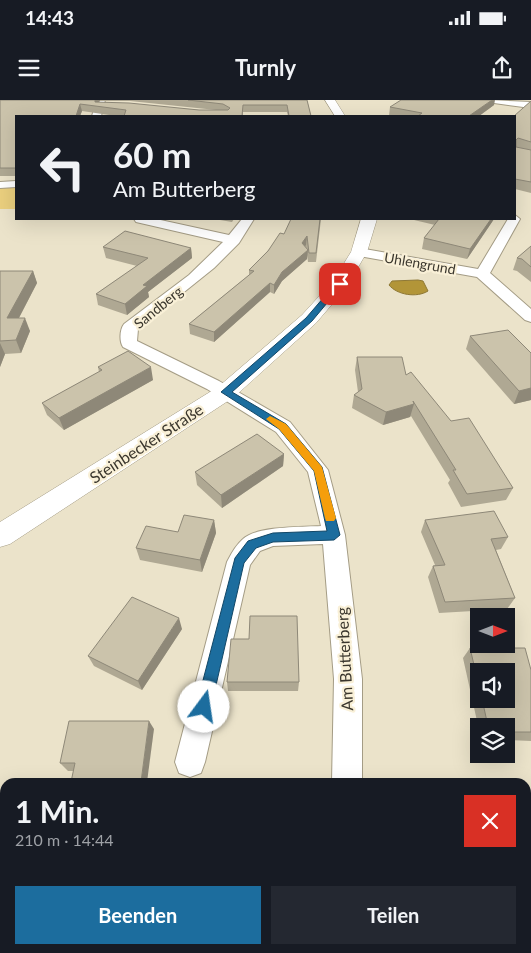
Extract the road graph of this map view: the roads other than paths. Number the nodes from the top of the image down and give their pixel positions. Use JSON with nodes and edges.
{"nodes":[{"id":1,"x":330,"y":100,"type":"edge"},
{"id":2,"x":494,"y":100,"type":"edge"},
{"id":3,"x":104,"y":104,"type":"edge"},
{"id":4,"x":531,"y":105,"type":"edge"},
{"id":5,"x":98,"y":115,"type":"edge"},
{"id":6,"x":339,"y":115,"type":"edge"},
{"id":7,"x":15,"y":184,"type":"edge"},
{"id":8,"x":0,"y":185,"type":"edge"},
{"id":9,"x":144,"y":220,"type":"edge"},
{"id":10,"x":247,"y":220,"type":"edge"},
{"id":11,"x":369,"y":220,"type":"edge"},
{"id":12,"x":513,"y":220,"type":"edge"},
{"id":13,"x":234,"y":240,"type":"junction"},
{"id":14,"x":359,"y":252,"type":"junction"},
{"id":15,"x":482,"y":274,"type":"junction"},
{"id":16,"x":531,"y":316,"type":"edge"},
{"id":17,"x":226,"y":392,"type":"junction"},
{"id":18,"x":334,"y":535,"type":"junction"},
{"id":19,"x":0,"y":536,"type":"edge"},
{"id":20,"x":190,"y":762,"type":"dead end"},
{"id":21,"x":347,"y":778,"type":"edge"}],
"edges":[{"from":1,"to":6,"type":"street"},
{"from":2,"to":4,"type":"street"},
{"from":3,"to":5,"type":"street"},
{"from":7,"to":8,"type":"street"},
{"from":9,"to":13,"type":"street"},
{"from":10,"to":13,"type":"street","name":"Sandberg"},
{"from":11,"to":14,"type":"street","name":"Steinbecker Straße"},
{"from":12,"to":15,"type":"street"},
{"from":13,"to":17,"type":"street","name":"Sandberg"},
{"from":14,"to":15,"type":"street","name":"Uhlengrund"},
{"from":14,"to":17,"type":"street","name":"Steinbecker Straße"},
{"from":15,"to":16,"type":"street"},
{"from":17,"to":18,"type":"street","name":"Am Butterberg"},
{"from":17,"to":19,"type":"street","name":"Steinbecker Straße"},
{"from":18,"to":20,"type":"street"},
{"from":18,"to":21,"type":"street","name":"Am Butterberg"}]}
